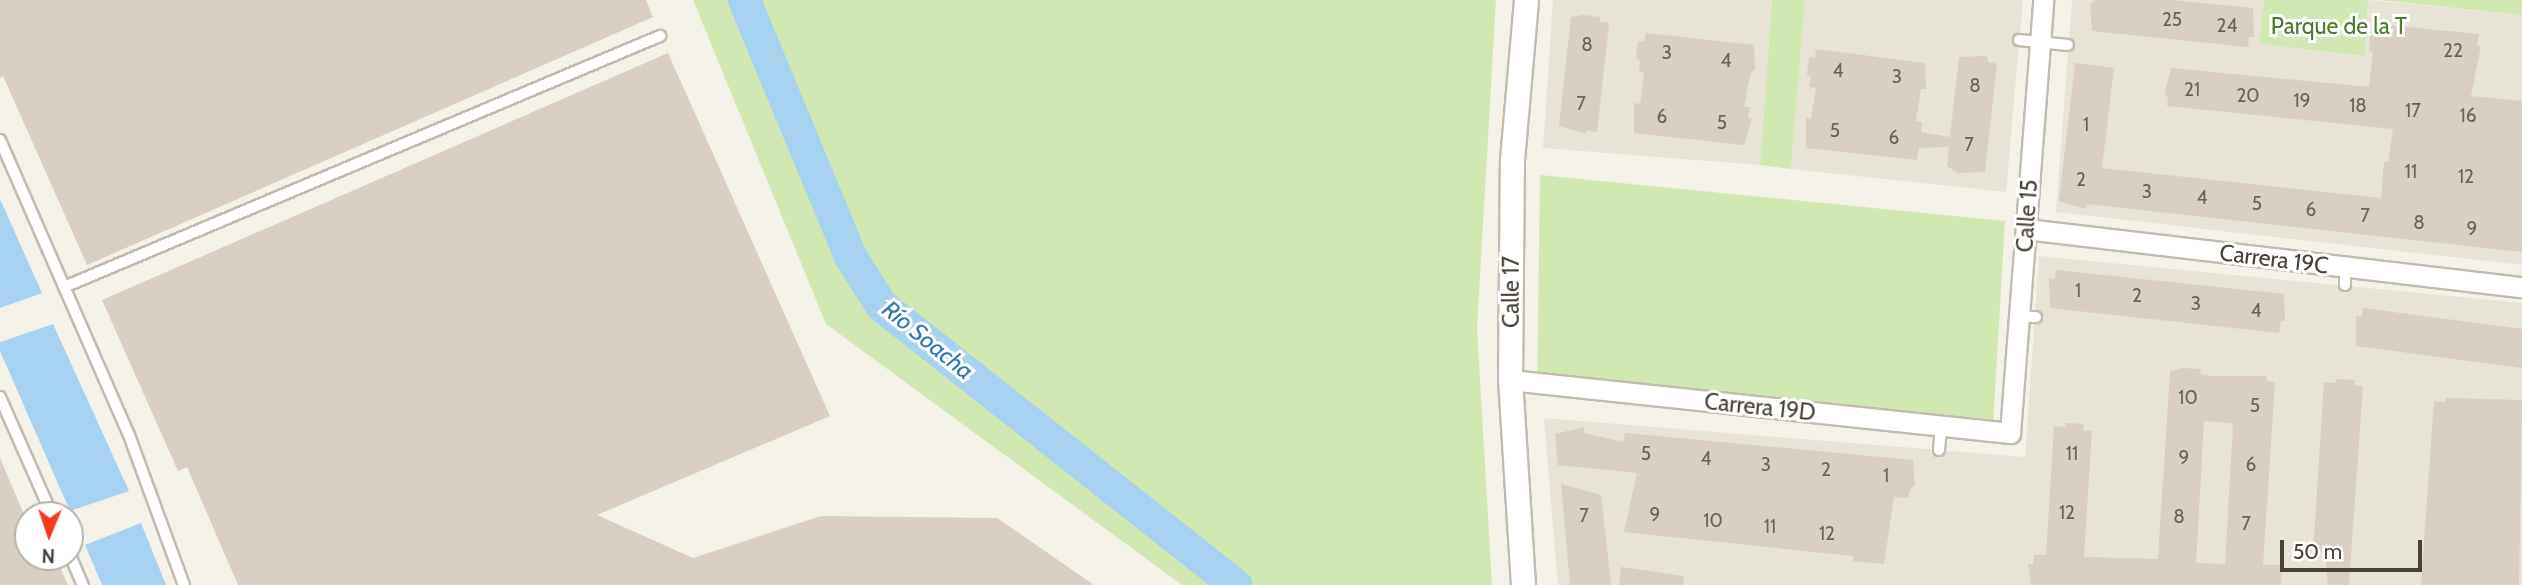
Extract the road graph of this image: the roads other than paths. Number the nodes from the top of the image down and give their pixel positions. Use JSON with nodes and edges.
{"nodes":[{"id":1,"x":1526,"y":0,"type":"edge"},
{"id":2,"x":2043,"y":0,"type":"edge"},
{"id":3,"x":660,"y":36,"type":"dead end"},
{"id":4,"x":2019,"y":40,"type":"dead end"},
{"id":5,"x":2040,"y":44,"type":"junction"},
{"id":6,"x":2068,"y":45,"type":"dead end"},
{"id":7,"x":0,"y":140,"type":"edge"},
{"id":8,"x":2026,"y":229,"type":"junction"},
{"id":9,"x":64,"y":287,"type":"junction"},
{"id":10,"x":2522,"y":288,"type":"edge"},
{"id":11,"x":1510,"y":380,"type":"junction"},
{"id":12,"x":0,"y":397,"type":"edge"},
{"id":13,"x":1941,"y":426,"type":"junction"},
{"id":14,"x":2010,"y":433,"type":"joint"},
{"id":15,"x":1939,"y":450,"type":"dead end"},
{"id":16,"x":46,"y":501,"type":"edge"},
{"id":17,"x":184,"y":585,"type":"edge"},
{"id":18,"x":1522,"y":585,"type":"edge"}],
"edges":[{"from":1,"to":11,"type":"street","name":"Calle 17"},
{"from":2,"to":5,"type":"street","name":"Calle 15"},
{"from":3,"to":9,"type":"lane"},
{"from":4,"to":5,"type":"lane"},
{"from":5,"to":6,"type":"lane"},
{"from":5,"to":8,"type":"street","name":"Calle 15"},
{"from":7,"to":9,"type":"lane"},
{"from":8,"to":10,"type":"street","name":"Carrera 19C"},
{"from":8,"to":14,"type":"street","name":"Calle 15"},
{"from":9,"to":17,"type":"lane"},
{"from":11,"to":13,"type":"street","name":"Carrera 19D"},
{"from":11,"to":18,"type":"street","name":"Calle 17"},
{"from":12,"to":16,"type":"lane"},
{"from":13,"to":14,"type":"street","name":"Carrera 19D"},
{"from":13,"to":15,"type":"lane"}]}
